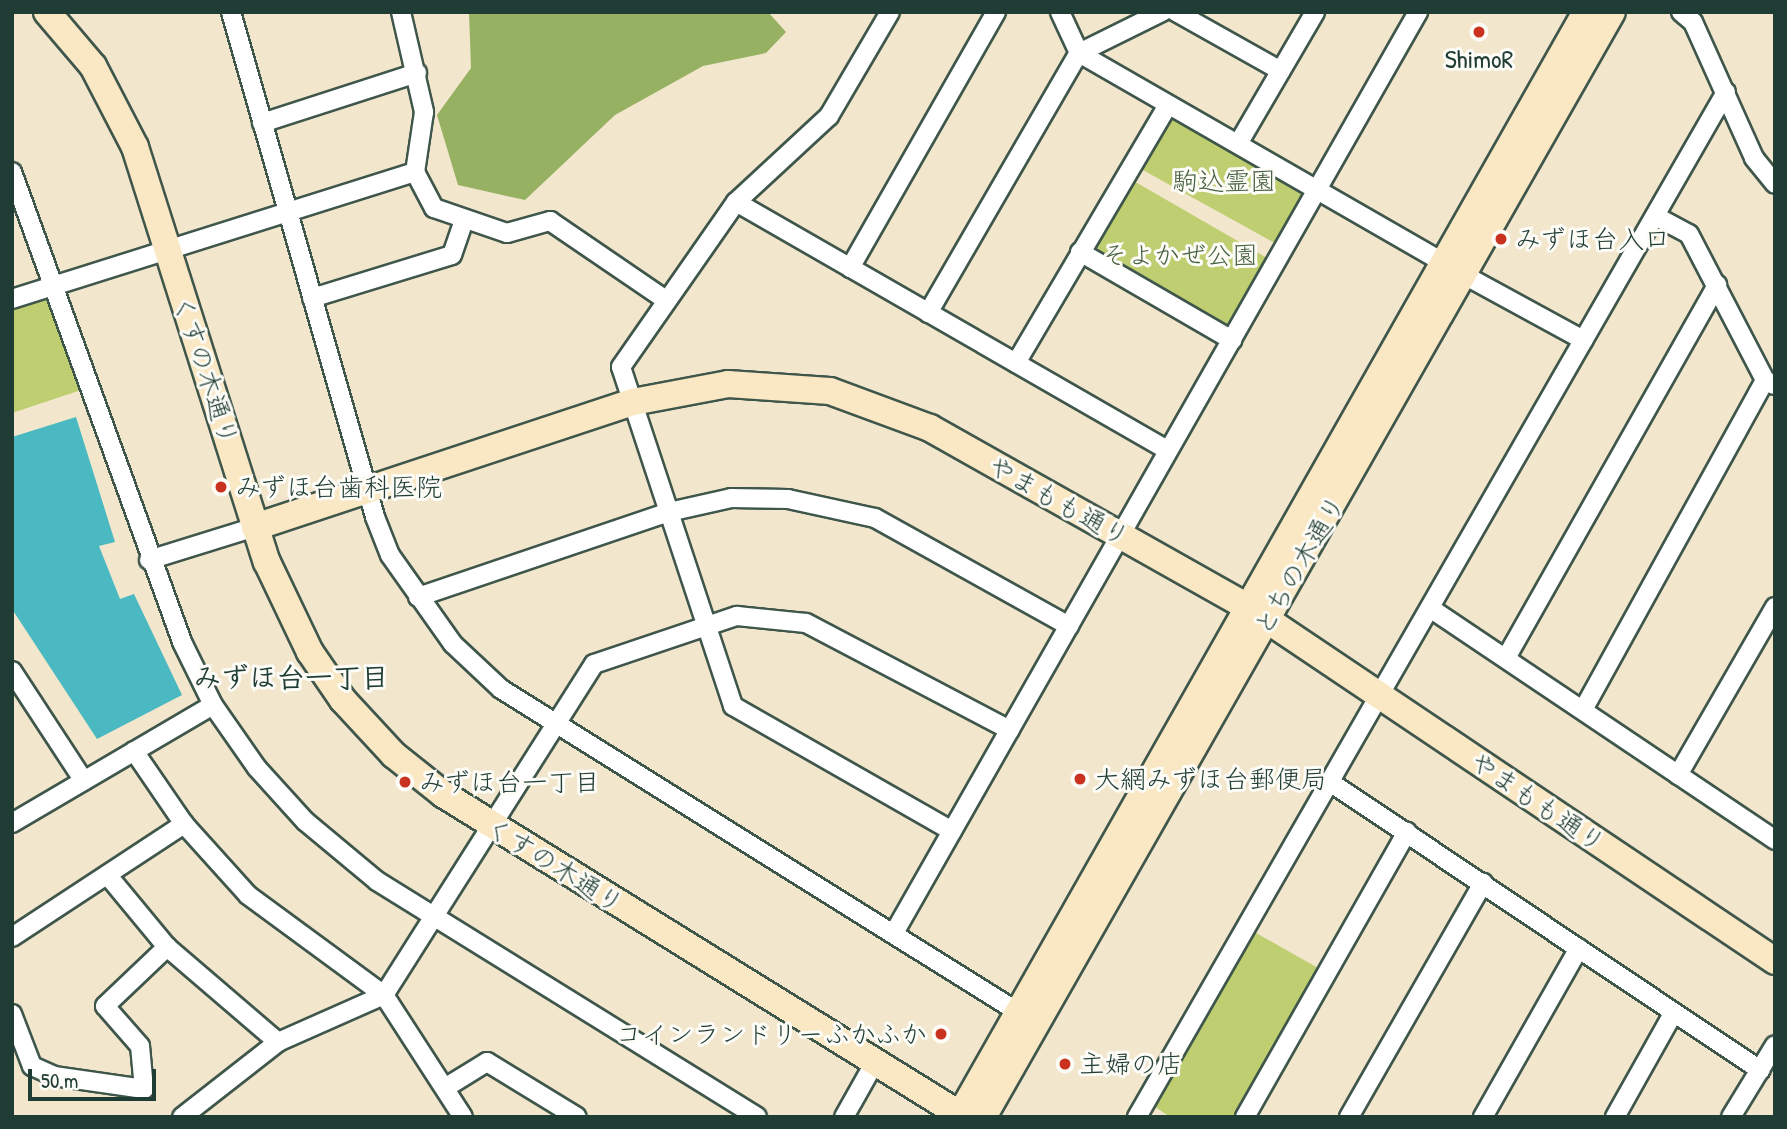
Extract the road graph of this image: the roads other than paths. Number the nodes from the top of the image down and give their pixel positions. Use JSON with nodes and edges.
{"nodes":[{"id":1,"x":47,"y":12,"type":"edge"},
{"id":2,"x":248,"y":12,"type":"edge"},
{"id":3,"x":401,"y":12,"type":"edge"},
{"id":4,"x":890,"y":12,"type":"edge"},
{"id":5,"x":996,"y":12,"type":"edge"},
{"id":6,"x":1059,"y":12,"type":"edge"},
{"id":7,"x":1162,"y":12,"type":"edge"},
{"id":8,"x":1176,"y":12,"type":"edge"},
{"id":9,"x":1315,"y":12,"type":"edge"},
{"id":10,"x":1418,"y":12,"type":"edge"},
{"id":11,"x":1586,"y":12,"type":"edge"},
{"id":12,"x":1612,"y":12,"type":"edge"},
{"id":13,"x":1681,"y":12,"type":"edge"},
{"id":14,"x":233,"y":19,"type":"edge"},
{"id":15,"x":1079,"y":53,"type":"junction"},
{"id":16,"x":1281,"y":71,"type":"junction"},
{"id":17,"x":417,"y":73,"type":"junction"},
{"id":18,"x":1726,"y":92,"type":"junction"},
{"id":19,"x":1168,"y":105,"type":"junction"},
{"id":20,"x":262,"y":123,"type":"junction"},
{"id":21,"x":1238,"y":144,"type":"junction"},
{"id":22,"x":12,"y":172,"type":"edge"},
{"id":23,"x":415,"y":172,"type":"junction"},
{"id":24,"x":1775,"y":184,"type":"edge"},
{"id":25,"x":1317,"y":191,"type":"junction"},
{"id":26,"x":736,"y":202,"type":"junction"},
{"id":27,"x":289,"y":211,"type":"junction"},
{"id":28,"x":1655,"y":216,"type":"junction"},
{"id":29,"x":464,"y":220,"type":"junction"},
{"id":30,"x":169,"y":250,"type":"junction"},
{"id":31,"x":1080,"y":252,"type":"junction"},
{"id":32,"x":850,"y":268,"type":"junction"},
{"id":33,"x":1453,"y":269,"type":"junction"},
{"id":34,"x":1717,"y":285,"type":"junction"},
{"id":35,"x":58,"y":286,"type":"junction"},
{"id":36,"x":312,"y":298,"type":"junction"},
{"id":37,"x":12,"y":299,"type":"edge"},
{"id":38,"x":666,"y":300,"type":"junction"},
{"id":39,"x":928,"y":313,"type":"junction"},
{"id":40,"x":1232,"y":340,"type":"junction"},
{"id":41,"x":1583,"y":340,"type":"junction"},
{"id":42,"x":1016,"y":363,"type":"junction"},
{"id":43,"x":1770,"y":383,"type":"edge"},
{"id":44,"x":633,"y":402,"type":"junction"},
{"id":45,"x":1168,"y":450,"type":"junction"},
{"id":46,"x":365,"y":490,"type":"junction"},
{"id":47,"x":669,"y":512,"type":"junction"},
{"id":48,"x":255,"y":527,"type":"junction"},
{"id":49,"x":1120,"y":534,"type":"junction"},
{"id":50,"x":149,"y":559,"type":"junction"},
{"id":51,"x":418,"y":597,"type":"junction"},
{"id":52,"x":1775,"y":607,"type":"edge"},
{"id":53,"x":1430,"y":608,"type":"junction"},
{"id":54,"x":1258,"y":614,"type":"junction"},
{"id":55,"x":1069,"y":625,"type":"junction"},
{"id":56,"x":706,"y":626,"type":"junction"},
{"id":57,"x":1506,"y":658,"type":"junction"},
{"id":58,"x":12,"y":671,"type":"edge"},
{"id":59,"x":1379,"y":696,"type":"junction"},
{"id":60,"x":213,"y":705,"type":"junction"},
{"id":61,"x":1583,"y":710,"type":"junction"},
{"id":62,"x":557,"y":725,"type":"junction"},
{"id":63,"x":1010,"y":730,"type":"junction"},
{"id":64,"x":134,"y":751,"type":"junction"},
{"id":65,"x":1678,"y":775,"type":"junction"},
{"id":66,"x":84,"y":780,"type":"junction"},
{"id":67,"x":1331,"y":782,"type":"junction"},
{"id":68,"x":12,"y":822,"type":"edge"},
{"id":69,"x":184,"y":824,"type":"junction"},
{"id":70,"x":492,"y":826,"type":"junction"},
{"id":71,"x":952,"y":831,"type":"junction"},
{"id":72,"x":1407,"y":832,"type":"junction"},
{"id":73,"x":1774,"y":839,"type":"edge"},
{"id":74,"x":109,"y":877,"type":"junction"},
{"id":75,"x":1483,"y":883,"type":"junction"},
{"id":76,"x":433,"y":918,"type":"junction"},
{"id":77,"x":894,"y":933,"type":"junction"},
{"id":78,"x":12,"y":937,"type":"edge"},
{"id":79,"x":167,"y":947,"type":"junction"},
{"id":80,"x":1579,"y":948,"type":"junction"},
{"id":81,"x":1775,"y":961,"type":"edge"},
{"id":82,"x":384,"y":995,"type":"junction"},
{"id":83,"x":1018,"y":1012,"type":"junction"},
{"id":84,"x":1674,"y":1012,"type":"junction"},
{"id":85,"x":12,"y":1014,"type":"edge"},
{"id":86,"x":278,"y":1042,"type":"junction"},
{"id":87,"x":1775,"y":1045,"type":"edge"},
{"id":88,"x":875,"y":1062,"type":"junction"},
{"id":89,"x":1760,"y":1070,"type":"junction"},
{"id":90,"x":448,"y":1086,"type":"junction"},
{"id":91,"x":1145,"y":1114,"type":"edge"},
{"id":92,"x":967,"y":1116,"type":"edge"},
{"id":93,"x":182,"y":1117,"type":"edge"},
{"id":94,"x":463,"y":1117,"type":"edge"},
{"id":95,"x":577,"y":1117,"type":"edge"},
{"id":96,"x":757,"y":1117,"type":"edge"},
{"id":97,"x":844,"y":1117,"type":"edge"},
{"id":98,"x":1245,"y":1117,"type":"edge"},
{"id":99,"x":1349,"y":1117,"type":"edge"},
{"id":100,"x":1483,"y":1117,"type":"edge"},
{"id":101,"x":1615,"y":1117,"type":"edge"},
{"id":102,"x":1731,"y":1117,"type":"edge"}],
"edges":[{"from":1,"to":30,"type":"street","name":"くすの木通り"},
{"from":2,"to":14,"type":"street"},
{"from":3,"to":17,"type":"street"},
{"from":4,"to":26,"type":"street"},
{"from":5,"to":32,"type":"street"},
{"from":6,"to":15,"type":"street"},
{"from":7,"to":15,"type":"street"},
{"from":8,"to":16,"type":"street"},
{"from":9,"to":16,"type":"street"},
{"from":10,"to":25,"type":"street"},
{"from":11,"to":33,"type":"street","name":"とちの木通り"},
{"from":12,"to":33,"type":"street","name":"とちの木通り"},
{"from":13,"to":18,"type":"street"},
{"from":14,"to":20,"type":"street"},
{"from":15,"to":19,"type":"street"},
{"from":15,"to":39,"type":"street"},
{"from":16,"to":21,"type":"street"},
{"from":17,"to":20,"type":"street"},
{"from":17,"to":23,"type":"street"},
{"from":18,"to":24,"type":"street"},
{"from":18,"to":28,"type":"street"},
{"from":19,"to":21,"type":"street"},
{"from":19,"to":31,"type":"street"},
{"from":20,"to":27,"type":"street"},
{"from":21,"to":25,"type":"street"},
{"from":22,"to":35,"type":"street"},
{"from":23,"to":27,"type":"street"},
{"from":23,"to":29,"type":"street"},
{"from":25,"to":33,"type":"street"},
{"from":25,"to":40,"type":"street"},
{"from":26,"to":32,"type":"street"},
{"from":26,"to":38,"type":"street"},
{"from":27,"to":30,"type":"street"},
{"from":27,"to":36,"type":"street"},
{"from":28,"to":34,"type":"street"},
{"from":28,"to":41,"type":"street"},
{"from":29,"to":36,"type":"street"},
{"from":29,"to":38,"type":"street"},
{"from":30,"to":35,"type":"street"},
{"from":30,"to":48,"type":"street","name":"くすの木通り"},
{"from":31,"to":40,"type":"street"},
{"from":31,"to":42,"type":"street"},
{"from":32,"to":39,"type":"street"},
{"from":33,"to":41,"type":"street"},
{"from":33,"to":54,"type":"street","name":"とちの木通り"},
{"from":34,"to":43,"type":"street"},
{"from":34,"to":57,"type":"street"},
{"from":35,"to":37,"type":"street"},
{"from":35,"to":50,"type":"street"},
{"from":36,"to":46,"type":"street"},
{"from":38,"to":44,"type":"street"},
{"from":39,"to":42,"type":"street"},
{"from":40,"to":45,"type":"street"},
{"from":41,"to":53,"type":"street"},
{"from":42,"to":45,"type":"street"},
{"from":43,"to":61,"type":"street"},
{"from":44,"to":46,"type":"street","name":"やまもも通り"},
{"from":44,"to":47,"type":"street"},
{"from":44,"to":49,"type":"street","name":"やまもも通り"},
{"from":45,"to":49,"type":"street"},
{"from":46,"to":48,"type":"street","name":"やまもも通り"},
{"from":46,"to":51,"type":"street"},
{"from":47,"to":51,"type":"street"},
{"from":47,"to":55,"type":"street"},
{"from":47,"to":56,"type":"street"},
{"from":48,"to":50,"type":"street"},
{"from":48,"to":70,"type":"street","name":"くすの木通り"},
{"from":49,"to":54,"type":"street","name":"やまもも通り"},
{"from":49,"to":55,"type":"street"},
{"from":50,"to":60,"type":"street"},
{"from":51,"to":62,"type":"street"},
{"from":52,"to":65,"type":"street"},
{"from":53,"to":57,"type":"street"},
{"from":53,"to":59,"type":"street"},
{"from":54,"to":59,"type":"street","name":"やまもも通り"},
{"from":54,"to":83,"type":"street","name":"とちの木通り"},
{"from":54,"to":92,"type":"street","name":"とちの木通り"},
{"from":55,"to":63,"type":"street"},
{"from":56,"to":62,"type":"street"},
{"from":56,"to":63,"type":"street"},
{"from":56,"to":71,"type":"street"},
{"from":57,"to":61,"type":"street"},
{"from":58,"to":66,"type":"street"},
{"from":59,"to":67,"type":"street"},
{"from":59,"to":81,"type":"street","name":"やまもも通り"},
{"from":60,"to":64,"type":"street"},
{"from":60,"to":76,"type":"street"},
{"from":61,"to":65,"type":"street"},
{"from":62,"to":70,"type":"street"},
{"from":62,"to":77,"type":"street"},
{"from":63,"to":71,"type":"street"},
{"from":64,"to":66,"type":"street"},
{"from":64,"to":69,"type":"street"},
{"from":65,"to":73,"type":"street"},
{"from":66,"to":68,"type":"street"},
{"from":67,"to":72,"type":"street"},
{"from":67,"to":91,"type":"street"},
{"from":69,"to":74,"type":"street"},
{"from":69,"to":82,"type":"street"},
{"from":70,"to":76,"type":"street"},
{"from":70,"to":88,"type":"street","name":"くすの木通り"},
{"from":71,"to":77,"type":"street"},
{"from":72,"to":75,"type":"street"},
{"from":72,"to":98,"type":"street"},
{"from":74,"to":78,"type":"street"},
{"from":74,"to":79,"type":"street"},
{"from":75,"to":80,"type":"street"},
{"from":75,"to":99,"type":"street"},
{"from":76,"to":82,"type":"street"},
{"from":76,"to":96,"type":"street"},
{"from":77,"to":83,"type":"street"},
{"from":79,"to":85,"type":"street"},
{"from":79,"to":86,"type":"street"},
{"from":80,"to":84,"type":"street"},
{"from":80,"to":100,"type":"street"},
{"from":82,"to":86,"type":"street"},
{"from":82,"to":90,"type":"street"},
{"from":83,"to":92,"type":"street","name":"とちの木通り"},
{"from":84,"to":89,"type":"street"},
{"from":84,"to":101,"type":"street"},
{"from":86,"to":93,"type":"street"},
{"from":87,"to":89,"type":"street"},
{"from":88,"to":92,"type":"street","name":"くすの木通り"},
{"from":88,"to":97,"type":"street"},
{"from":89,"to":102,"type":"street"},
{"from":90,"to":94,"type":"street"},
{"from":90,"to":95,"type":"street"}]}
